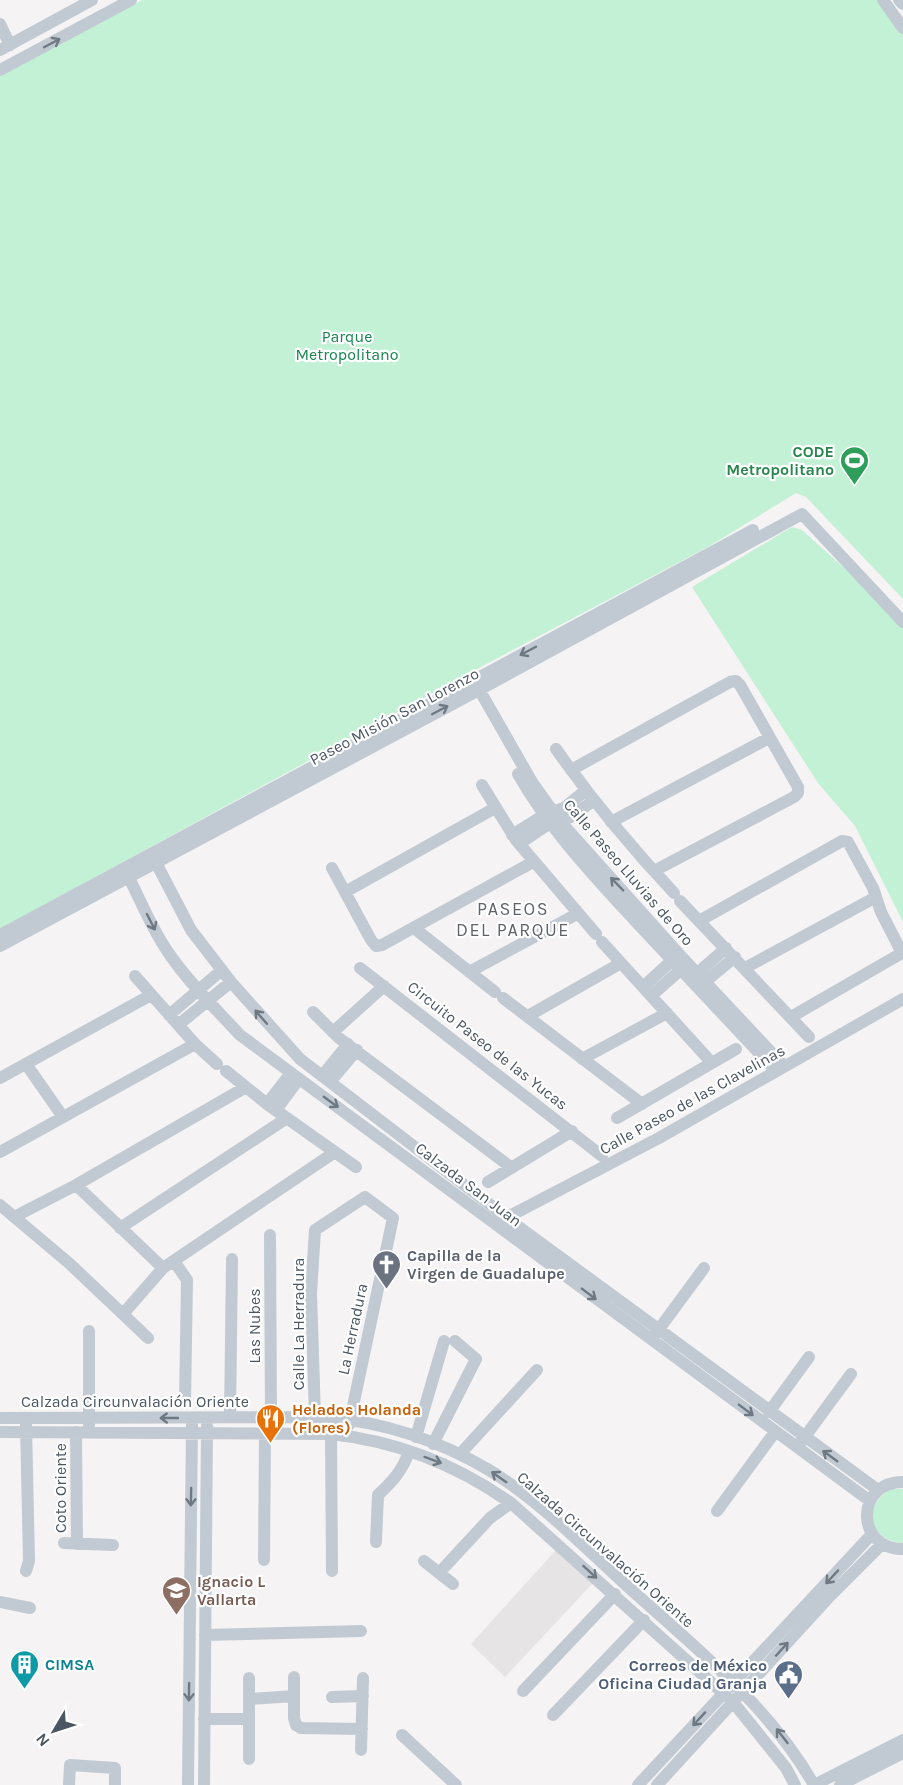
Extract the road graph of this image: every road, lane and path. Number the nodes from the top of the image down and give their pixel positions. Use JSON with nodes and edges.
{"nodes":[{"id":1,"x":92,"y":0,"type":"edge"},
{"id":2,"x":130,"y":0,"type":"edge"},
{"id":3,"x":883,"y":0,"type":"edge"},
{"id":4,"x":899,"y":0,"type":"edge"},
{"id":5,"x":903,"y":4,"type":"edge"},
{"id":6,"x":891,"y":13,"type":"junction"},
{"id":7,"x":0,"y":24,"type":"edge"},
{"id":8,"x":903,"y":28,"type":"edge"},
{"id":9,"x":5,"y":47,"type":"edge"},
{"id":10,"x":0,"y":70,"type":"edge"},
{"id":11,"x":802,"y":511,"type":"junction"},
{"id":12,"x":903,"y":610,"type":"edge"},
{"id":13,"x":903,"y":622,"type":"edge"},
{"id":14,"x":473,"y":687,"type":"junction"},
{"id":15,"x":770,"y":738,"type":"junction"},
{"id":16,"x":556,"y":749,"type":"dead end"},
{"id":17,"x":571,"y":770,"type":"junction"},
{"id":18,"x":482,"y":785,"type":"dead end"},
{"id":19,"x":589,"y":796,"type":"junction"},
{"id":20,"x":495,"y":808,"type":"junction"},
{"id":21,"x":552,"y":818,"type":"junction"},
{"id":22,"x":611,"y":822,"type":"junction"},
{"id":23,"x":516,"y":839,"type":"junction"},
{"id":24,"x":154,"y":859,"type":"junction"},
{"id":25,"x":533,"y":862,"type":"junction"},
{"id":26,"x":332,"y":867,"type":"dead end"},
{"id":27,"x":654,"y":871,"type":"junction"},
{"id":28,"x":127,"y":874,"type":"junction"},
{"id":29,"x":345,"y":892,"type":"junction"},
{"id":30,"x":876,"y":897,"type":"junction"},
{"id":31,"x":577,"y":914,"type":"junction"},
{"id":32,"x":699,"y":921,"type":"junction"},
{"id":33,"x":414,"y":928,"type":"junction"},
{"id":34,"x":0,"y":935,"type":"edge"},
{"id":35,"x":0,"y":946,"type":"edge"},
{"id":36,"x":730,"y":953,"type":"junction"},
{"id":37,"x":680,"y":962,"type":"junction"},
{"id":38,"x":621,"y":963,"type":"junction"},
{"id":39,"x":360,"y":968,"type":"dead end"},
{"id":40,"x":745,"y":968,"type":"junction"},
{"id":41,"x":222,"y":970,"type":"junction"},
{"id":42,"x":469,"y":972,"type":"junction"},
{"id":43,"x":135,"y":976,"type":"dead end"},
{"id":44,"x":698,"y":981,"type":"junction"},
{"id":45,"x":231,"y":982,"type":"junction"},
{"id":46,"x":384,"y":986,"type":"junction"},
{"id":47,"x":198,"y":990,"type":"junction"},
{"id":48,"x":647,"y":992,"type":"junction"},
{"id":49,"x":151,"y":995,"type":"junction"},
{"id":50,"x":903,"y":999,"type":"edge"},
{"id":51,"x":208,"y":1001,"type":"junction"},
{"id":52,"x":313,"y":1012,"type":"dead end"},
{"id":53,"x":667,"y":1013,"type":"junction"},
{"id":54,"x":169,"y":1015,"type":"junction"},
{"id":55,"x":528,"y":1016,"type":"junction"},
{"id":56,"x":791,"y":1017,"type":"junction"},
{"id":57,"x":178,"y":1024,"type":"junction"},
{"id":58,"x":333,"y":1032,"type":"junction"},
{"id":59,"x":809,"y":1037,"type":"dead end"},
{"id":60,"x":195,"y":1044,"type":"junction"},
{"id":61,"x":353,"y":1047,"type":"junction"},
{"id":62,"x":289,"y":1048,"type":"junction"},
{"id":63,"x":736,"y":1049,"type":"dead end"},
{"id":64,"x":582,"y":1059,"type":"junction"},
{"id":65,"x":276,"y":1062,"type":"junction"},
{"id":66,"x":712,"y":1063,"type":"junction"},
{"id":67,"x":26,"y":1064,"type":"junction"},
{"id":68,"x":780,"y":1069,"type":"junction"},
{"id":69,"x":295,"y":1076,"type":"junction"},
{"id":70,"x":0,"y":1078,"type":"edge"},
{"id":71,"x":326,"y":1079,"type":"junction"},
{"id":72,"x":246,"y":1087,"type":"junction"},
{"id":73,"x":642,"y":1104,"type":"junction"},
{"id":74,"x":271,"y":1107,"type":"junction"},
{"id":75,"x":63,"y":1117,"type":"junction"},
{"id":76,"x":287,"y":1118,"type":"junction"},
{"id":77,"x":617,"y":1118,"type":"dead end"},
{"id":78,"x":388,"y":1126,"type":"junction"},
{"id":79,"x":572,"y":1131,"type":"junction"},
{"id":80,"x":380,"y":1138,"type":"junction"},
{"id":81,"x":0,"y":1152,"type":"edge"},
{"id":82,"x":335,"y":1152,"type":"junction"},
{"id":83,"x":602,"y":1156,"type":"dead end"},
{"id":84,"x":356,"y":1167,"type":"dead end"},
{"id":85,"x":512,"y":1168,"type":"junction"},
{"id":86,"x":488,"y":1182,"type":"dead end"},
{"id":87,"x":76,"y":1185,"type":"junction"},
{"id":88,"x":0,"y":1205,"type":"edge"},
{"id":89,"x":14,"y":1217,"type":"junction"},
{"id":90,"x":506,"y":1217,"type":"junction"},
{"id":91,"x":495,"y":1225,"type":"junction"},
{"id":92,"x":120,"y":1228,"type":"junction"},
{"id":93,"x":315,"y":1230,"type":"joint"},
{"id":94,"x":270,"y":1235,"type":"dead end"},
{"id":95,"x":232,"y":1259,"type":"dead end"},
{"id":96,"x":169,"y":1264,"type":"junction"},
{"id":97,"x":704,"y":1268,"type":"dead end"},
{"id":98,"x":123,"y":1314,"type":"junction"},
{"id":99,"x":89,"y":1331,"type":"dead end"},
{"id":100,"x":655,"y":1335,"type":"junction"},
{"id":101,"x":148,"y":1338,"type":"dead end"},
{"id":102,"x":809,"y":1357,"type":"dead end"},
{"id":103,"x":537,"y":1370,"type":"dead end"},
{"id":104,"x":851,"y":1374,"type":"dead end"},
{"id":105,"x":185,"y":1403,"type":"dead end"},
{"id":106,"x":769,"y":1412,"type":"junction"},
{"id":107,"x":230,"y":1417,"type":"junction"},
{"id":108,"x":315,"y":1417,"type":"junction"},
{"id":109,"x":0,"y":1418,"type":"edge"},
{"id":110,"x":26,"y":1418,"type":"junction"},
{"id":111,"x":88,"y":1418,"type":"junction"},
{"id":112,"x":192,"y":1418,"type":"junction"},
{"id":113,"x":207,"y":1418,"type":"junction"},
{"id":114,"x":270,"y":1418,"type":"junction"},
{"id":115,"x":350,"y":1419,"type":"junction"},
{"id":116,"x":0,"y":1432,"type":"edge"},
{"id":117,"x":26,"y":1432,"type":"junction"},
{"id":118,"x":83,"y":1432,"type":"junction"},
{"id":119,"x":192,"y":1432,"type":"junction"},
{"id":120,"x":207,"y":1432,"type":"junction"},
{"id":121,"x":775,"y":1432,"type":"junction"},
{"id":122,"x":265,"y":1433,"type":"junction"},
{"id":123,"x":331,"y":1434,"type":"junction"},
{"id":124,"x":348,"y":1436,"type":"junction"},
{"id":125,"x":416,"y":1437,"type":"junction"},
{"id":126,"x":801,"y":1443,"type":"junction"},
{"id":127,"x":433,"y":1444,"type":"junction"},
{"id":128,"x":403,"y":1449,"type":"junction"},
{"id":129,"x":460,"y":1454,"type":"junction"},
{"id":130,"x":903,"y":1482,"type":"edge"},
{"id":131,"x":878,"y":1490,"type":"junction"},
{"id":132,"x":507,"y":1500,"type":"junction"},
{"id":133,"x":870,"y":1501,"type":"junction"},
{"id":134,"x":717,"y":1511,"type":"dead end"},
{"id":135,"x":570,"y":1534,"type":"junction"},
{"id":136,"x":872,"y":1534,"type":"junction"},
{"id":137,"x":376,"y":1542,"type":"dead end"},
{"id":138,"x":64,"y":1543,"type":"dead end"},
{"id":139,"x":77,"y":1544,"type":"junction"},
{"id":140,"x":882,"y":1544,"type":"junction"},
{"id":141,"x":113,"y":1545,"type":"dead end"},
{"id":142,"x":559,"y":1545,"type":"junction"},
{"id":143,"x":903,"y":1549,"type":"edge"},
{"id":144,"x":264,"y":1560,"type":"dead end"},
{"id":145,"x":424,"y":1561,"type":"dead end"},
{"id":146,"x":190,"y":1562,"type":"junction"},
{"id":147,"x":206,"y":1563,"type":"junction"},
{"id":148,"x":26,"y":1571,"type":"dead end"},
{"id":149,"x":332,"y":1571,"type":"dead end"},
{"id":150,"x":439,"y":1572,"type":"junction"},
{"id":151,"x":453,"y":1584,"type":"dead end"},
{"id":152,"x":615,"y":1594,"type":"junction"},
{"id":153,"x":0,"y":1602,"type":"edge"},
{"id":154,"x":30,"y":1608,"type":"dead end"},
{"id":155,"x":644,"y":1620,"type":"junction"},
{"id":156,"x":362,"y":1631,"type":"dead end"},
{"id":157,"x":205,"y":1635,"type":"junction"},
{"id":158,"x":190,"y":1655,"type":"junction"},
{"id":159,"x":205,"y":1655,"type":"junction"},
{"id":160,"x":294,"y":1677,"type":"dead end"},
{"id":161,"x":249,"y":1678,"type":"dead end"},
{"id":162,"x":363,"y":1678,"type":"dead end"},
{"id":163,"x":732,"y":1682,"type":"junction"},
{"id":164,"x":523,"y":1691,"type":"dead end"},
{"id":165,"x":742,"y":1692,"type":"junction"},
{"id":166,"x":723,"y":1693,"type":"junction"},
{"id":167,"x":294,"y":1696,"type":"junction"},
{"id":168,"x":363,"y":1696,"type":"junction"},
{"id":169,"x":332,"y":1697,"type":"dead end"},
{"id":170,"x":249,"y":1699,"type":"junction"},
{"id":171,"x":733,"y":1702,"type":"junction"},
{"id":172,"x":553,"y":1715,"type":"dead end"},
{"id":173,"x":204,"y":1719,"type":"junction"},
{"id":174,"x":249,"y":1719,"type":"junction"},
{"id":175,"x":362,"y":1729,"type":"junction"},
{"id":176,"x":402,"y":1735,"type":"dead end"},
{"id":177,"x":903,"y":1740,"type":"edge"},
{"id":178,"x":361,"y":1750,"type":"dead end"},
{"id":179,"x":903,"y":1753,"type":"edge"},
{"id":180,"x":249,"y":1759,"type":"dead end"},
{"id":181,"x":69,"y":1785,"type":"edge"},
{"id":182,"x":115,"y":1785,"type":"edge"},
{"id":183,"x":189,"y":1785,"type":"edge"},
{"id":184,"x":204,"y":1785,"type":"edge"},
{"id":185,"x":456,"y":1785,"type":"edge"},
{"id":186,"x":638,"y":1785,"type":"edge"},
{"id":187,"x":657,"y":1785,"type":"edge"},
{"id":188,"x":795,"y":1785,"type":"edge"},
{"id":189,"x":814,"y":1785,"type":"edge"},
{"id":190,"x":840,"y":1785,"type":"edge"}],
"edges":[{"from":1,"to":9,"type":"street"},
{"from":10,"to":2,"type":"street","one_way":true},
{"from":3,"to":6,"type":"street"},
{"from":4,"to":5,"type":"street"},
{"from":5,"to":6,"type":"street"},
{"from":6,"to":8,"type":"street"},
{"from":7,"to":9,"type":"street"},
{"from":11,"to":12,"type":"street"},
{"from":11,"to":13,"type":"street"},
{"from":11,"to":14,"type":"street","name":"Paseo Misión San Lorenzo"},
{"from":14,"to":21,"type":"street","name":"Calle Paseo Lluvias de Oro"},
{"from":14,"to":24,"type":"street","name":"Paseo Misión San Lorenzo"},
{"from":15,"to":17,"type":"street"},
{"from":15,"to":22,"type":"street"},
{"from":15,"to":27,"type":"street"},
{"from":16,"to":17,"type":"street"},
{"from":17,"to":19,"type":"street"},
{"from":18,"to":20,"type":"street"},
{"from":19,"to":21,"type":"street"},
{"from":19,"to":22,"type":"street"},
{"from":20,"to":23,"type":"street"},
{"from":20,"to":29,"type":"street"},
{"from":21,"to":23,"type":"street"},
{"from":21,"to":37,"type":"street","name":"Calle Paseo Lluvias de Oro"},
{"from":22,"to":27,"type":"street"},
{"from":23,"to":25,"type":"street"},
{"from":24,"to":28,"type":"street","name":"Paseo Misión San Lorenzo"},
{"from":24,"to":41,"type":"street","name":"Calzada San Juan"},
{"from":25,"to":31,"type":"street"},
{"from":25,"to":33,"type":"street"},
{"from":26,"to":29,"type":"street"},
{"from":27,"to":32,"type":"street"},
{"from":28,"to":34,"type":"street","name":"Paseo Misión San Lorenzo"},
{"from":28,"to":35,"type":"street","name":"Paseo Misión San Lorenzo"},
{"from":28,"to":47,"type":"street","name":"Calzada San Juan","one_way":true},
{"from":29,"to":33,"type":"street"},
{"from":30,"to":32,"type":"street"},
{"from":30,"to":40,"type":"street"},
{"from":30,"to":56,"type":"street"},
{"from":31,"to":38,"type":"street"},
{"from":31,"to":42,"type":"street"},
{"from":32,"to":36,"type":"street"},
{"from":33,"to":42,"type":"street"},
{"from":36,"to":40,"type":"street"},
{"from":36,"to":44,"type":"street"},
{"from":37,"to":44,"type":"street","name":"Calle Paseo Lluvias de Oro"},
{"from":37,"to":48,"type":"street"},
{"from":38,"to":48,"type":"street"},
{"from":38,"to":55,"type":"street"},
{"from":39,"to":46,"type":"street","name":"Circuito Paseo de las Yucas"},
{"from":40,"to":56,"type":"street"},
{"from":41,"to":45,"type":"street","name":"Calzada San Juan"},
{"from":41,"to":47,"type":"street"},
{"from":42,"to":55,"type":"street"},
{"from":43,"to":49,"type":"street"},
{"from":44,"to":68,"type":"street","name":"Calle Paseo Lluvias de Oro"},
{"from":45,"to":51,"type":"street"},
{"from":62,"to":45,"type":"street","name":"Calzada San Juan","one_way":true},
{"from":46,"to":58,"type":"street","name":"Circuito Paseo de las Yucas"},
{"from":46,"to":79,"type":"street","name":"Circuito Paseo de las Yucas"},
{"from":47,"to":51,"type":"street","name":"Calzada San Juan"},
{"from":47,"to":54,"type":"street"},
{"from":48,"to":53,"type":"street"},
{"from":49,"to":54,"type":"street"},
{"from":49,"to":67,"type":"street"},
{"from":50,"to":68,"type":"street","name":"Calle Paseo de las Clavelinas"},
{"from":51,"to":57,"type":"street"},
{"from":51,"to":65,"type":"street","name":"Calzada San Juan"},
{"from":52,"to":58,"type":"street"},
{"from":53,"to":64,"type":"street"},
{"from":53,"to":66,"type":"street"},
{"from":54,"to":57,"type":"street"},
{"from":55,"to":64,"type":"street"},
{"from":56,"to":59,"type":"street"},
{"from":57,"to":60,"type":"street"},
{"from":58,"to":61,"type":"street"},
{"from":60,"to":72,"type":"street"},
{"from":60,"to":75,"type":"street"},
{"from":61,"to":71,"type":"street"},
{"from":61,"to":85,"type":"street"},
{"from":62,"to":65,"type":"street"},
{"from":62,"to":71,"type":"street","name":"Calzada San Juan"},
{"from":63,"to":66,"type":"street"},
{"from":64,"to":73,"type":"street"},
{"from":65,"to":69,"type":"street","name":"Calzada San Juan"},
{"from":66,"to":73,"type":"street"},
{"from":67,"to":70,"type":"street"},
{"from":67,"to":75,"type":"street"},
{"from":68,"to":90,"type":"street","name":"Calle Paseo de las Clavelinas"},
{"from":69,"to":74,"type":"street"},
{"from":69,"to":80,"type":"street","name":"Calzada San Juan","one_way":true},
{"from":71,"to":78,"type":"street","name":"Calzada San Juan"},
{"from":72,"to":74,"type":"street"},
{"from":72,"to":87,"type":"street"},
{"from":73,"to":77,"type":"street"},
{"from":74,"to":76,"type":"street"},
{"from":75,"to":81,"type":"street"},
{"from":76,"to":82,"type":"street"},
{"from":76,"to":92,"type":"street"},
{"from":78,"to":80,"type":"street"},
{"from":78,"to":90,"type":"street","name":"Calzada San Juan"},
{"from":79,"to":83,"type":"street","name":"Circuito Paseo de las Yucas"},
{"from":79,"to":85,"type":"street","name":"Circuito Paseo de las Yucas"},
{"from":80,"to":91,"type":"street","name":"Calzada San Juan"},
{"from":82,"to":84,"type":"street"},
{"from":82,"to":96,"type":"street"},
{"from":85,"to":86,"type":"street","name":"Circuito Paseo de las Yucas"},
{"from":87,"to":89,"type":"street"},
{"from":87,"to":92,"type":"street"},
{"from":88,"to":89,"type":"street"},
{"from":89,"to":98,"type":"street"},
{"from":90,"to":91,"type":"street","name":"Calle Paseo de las Clavelinas"},
{"from":90,"to":100,"type":"street","name":"Calzada San Juan"},
{"from":91,"to":100,"type":"street","name":"Calzada San Juan","one_way":true},
{"from":92,"to":96,"type":"street"},
{"from":93,"to":108,"type":"street","name":"Calle La Herradura"},
{"from":93,"to":115,"type":"street","name":"La Herradura"},
{"from":94,"to":114,"type":"street","name":"Las Nubes"},
{"from":95,"to":107,"type":"street"},
{"from":96,"to":98,"type":"street"},
{"from":96,"to":105,"type":"street"},
{"from":97,"to":100,"type":"street"},
{"from":98,"to":101,"type":"street"},
{"from":99,"to":111,"type":"street","name":"Coto Oriente"},
{"from":100,"to":106,"type":"street","name":"Calzada San Juan"},
{"from":100,"to":121,"type":"street","name":"Calzada San Juan","one_way":true},
{"from":102,"to":106,"type":"street"},
{"from":103,"to":129,"type":"street"},
{"from":104,"to":126,"type":"street"},
{"from":106,"to":126,"type":"street","name":"Calzada San Juan"},
{"from":107,"to":113,"type":"street","name":"Calzada Circunvalación Oriente"},
{"from":107,"to":114,"type":"street","name":"Calzada Circunvalación Oriente"},
{"from":108,"to":114,"type":"street","name":"Calzada Circunvalación Oriente"},
{"from":108,"to":115,"type":"street","name":"Calzada Circunvalación Oriente"},
{"from":109,"to":110,"type":"street","name":"Calzada Circunvalación Oriente"},
{"from":110,"to":111,"type":"street","name":"Calzada Circunvalación Oriente"},
{"from":110,"to":117,"type":"street"},
{"from":112,"to":111,"type":"street","name":"Calzada Circunvalación Oriente","one_way":true},
{"from":111,"to":118,"type":"street","name":"Coto Oriente"},
{"from":112,"to":113,"type":"street","name":"Calzada Circunvalación Oriente"},
{"from":112,"to":119,"type":"street"},
{"from":113,"to":120,"type":"street"},
{"from":115,"to":124,"type":"street","name":"La Herradura"},
{"from":115,"to":125,"type":"street","name":"Calzada Circunvalación Oriente"},
{"from":116,"to":117,"type":"street","name":"Calzada Circunvalación Oriente"},
{"from":117,"to":118,"type":"street","name":"Calzada Circunvalación Oriente"},
{"from":117,"to":148,"type":"street"},
{"from":118,"to":119,"type":"street","name":"Calzada Circunvalación Oriente"},
{"from":118,"to":139,"type":"street","name":"Coto Oriente"},
{"from":119,"to":120,"type":"street","name":"Calzada Circunvalación Oriente"},
{"from":119,"to":146,"type":"street","one_way":true},
{"from":120,"to":122,"type":"street","name":"Calzada Circunvalación Oriente"},
{"from":120,"to":147,"type":"street"},
{"from":121,"to":126,"type":"street","name":"Calzada San Juan"},
{"from":121,"to":134,"type":"street"},
{"from":122,"to":123,"type":"street","name":"Calzada Circunvalación Oriente"},
{"from":122,"to":144,"type":"street"},
{"from":123,"to":124,"type":"street","name":"Calzada Circunvalación Oriente"},
{"from":123,"to":149,"type":"street"},
{"from":124,"to":128,"type":"street","name":"Calzada Circunvalación Oriente"},
{"from":125,"to":127,"type":"street","name":"Calzada Circunvalación Oriente"},
{"from":125,"to":127,"type":"street"},
{"from":131,"to":126,"type":"street","name":"Calzada San Juan","one_way":true},
{"from":126,"to":133,"type":"street","name":"Calzada San Juan"},
{"from":127,"to":129,"type":"street","name":"Calzada Circunvalación Oriente"},
{"from":128,"to":132,"type":"street","name":"Calzada Circunvalación Oriente","one_way":true},
{"from":128,"to":137,"type":"street"},
{"from":135,"to":129,"type":"street","name":"Calzada Circunvalación Oriente","one_way":true},
{"from":130,"to":131,"type":"street"},
{"from":131,"to":133,"type":"street"},
{"from":132,"to":142,"type":"street","name":"Calzada Circunvalación Oriente"},
{"from":132,"to":150,"type":"street"},
{"from":133,"to":136,"type":"street"},
{"from":135,"to":142,"type":"street"},
{"from":135,"to":163,"type":"street","name":"Calzada Circunvalación Oriente"},
{"from":136,"to":140,"type":"street"},
{"from":136,"to":163,"type":"street","one_way":true},
{"from":138,"to":139,"type":"street"},
{"from":139,"to":141,"type":"street"},
{"from":140,"to":143,"type":"street"},
{"from":165,"to":140,"type":"street","one_way":true},
{"from":142,"to":152,"type":"street","name":"Calzada Circunvalación Oriente","one_way":true},
{"from":145,"to":150,"type":"street"},
{"from":146,"to":147,"type":"street"},
{"from":146,"to":158,"type":"street"},
{"from":147,"to":157,"type":"street"},
{"from":150,"to":151,"type":"street"},
{"from":152,"to":155,"type":"street","name":"Calzada Circunvalación Oriente"},
{"from":152,"to":164,"type":"street"},
{"from":153,"to":154,"type":"street"},
{"from":155,"to":166,"type":"street","name":"Calzada Circunvalación Oriente"},
{"from":155,"to":172,"type":"street"},
{"from":156,"to":157,"type":"street"},
{"from":157,"to":159,"type":"street"},
{"from":158,"to":159,"type":"street"},
{"from":158,"to":183,"type":"street","one_way":true},
{"from":159,"to":173,"type":"street"},
{"from":160,"to":167,"type":"street"},
{"from":161,"to":170,"type":"street"},
{"from":162,"to":168,"type":"street"},
{"from":163,"to":165,"type":"street","name":"Calzada Circunvalación Oriente"},
{"from":163,"to":166,"type":"street"},
{"from":165,"to":171,"type":"street"},
{"from":189,"to":165,"type":"street","name":"Calzada Circunvalación Oriente","one_way":true},
{"from":166,"to":171,"type":"street","name":"Calzada Circunvalación Oriente"},
{"from":166,"to":186,"type":"street","one_way":true},
{"from":167,"to":170,"type":"street"},
{"from":167,"to":175,"type":"street"},
{"from":168,"to":169,"type":"street"},
{"from":168,"to":175,"type":"street"},
{"from":170,"to":174,"type":"street"},
{"from":171,"to":187,"type":"street"},
{"from":171,"to":188,"type":"street","name":"Calzada Circunvalación Oriente"},
{"from":173,"to":174,"type":"street"},
{"from":173,"to":184,"type":"street"},
{"from":174,"to":180,"type":"street"},
{"from":175,"to":178,"type":"street"},
{"from":176,"to":185,"type":"street"},
{"from":177,"to":189,"type":"street"},
{"from":179,"to":190,"type":"street"},
{"from":181,"to":182,"type":"street"}]}
